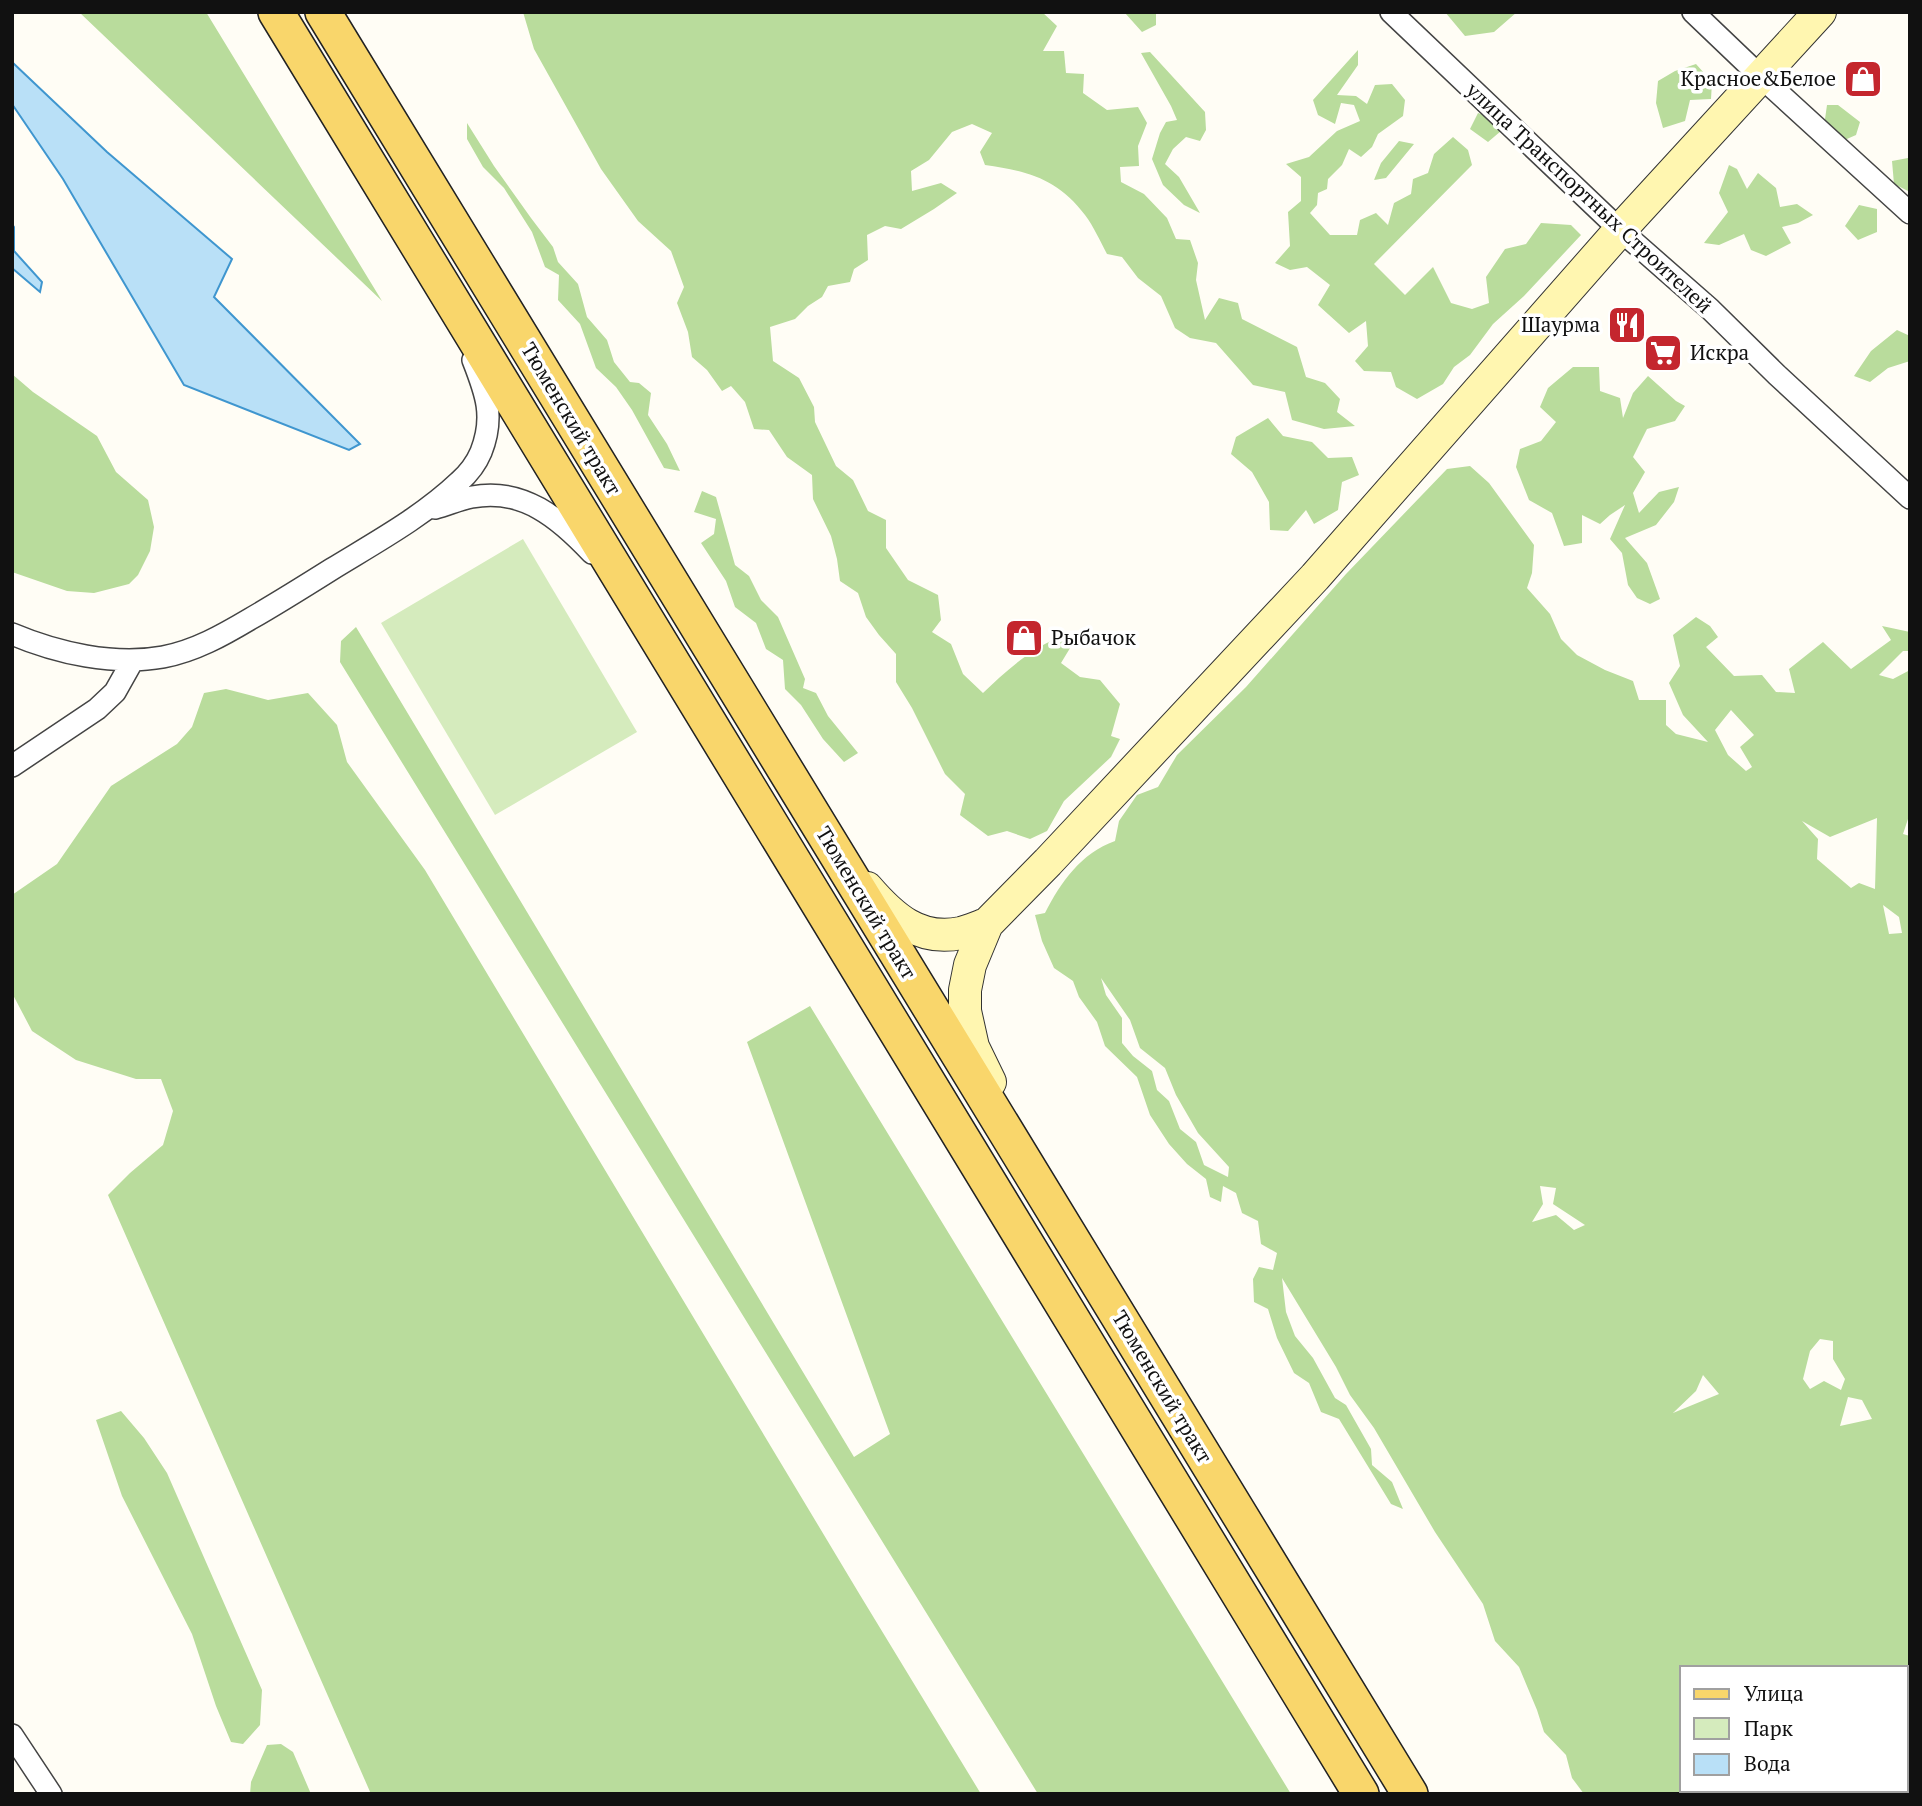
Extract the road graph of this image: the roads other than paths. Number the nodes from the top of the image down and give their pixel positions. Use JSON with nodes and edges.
{"nodes":[{"id":1,"x":276,"y":12,"type":"edge"},
{"id":2,"x":323,"y":12,"type":"edge"},
{"id":3,"x":1391,"y":12,"type":"edge"},
{"id":4,"x":1693,"y":12,"type":"edge"},
{"id":5,"x":1820,"y":12,"type":"edge"},
{"id":6,"x":1761,"y":77,"type":"junction"},
{"id":7,"x":1910,"y":213,"type":"edge"},
{"id":8,"x":1620,"y":230,"type":"junction"},
{"id":9,"x":445,"y":289,"type":"junction"},
{"id":10,"x":1910,"y":498,"type":"edge"},
{"id":11,"x":423,"y":512,"type":"junction"},
{"id":12,"x":628,"y":590,"type":"junction"},
{"id":13,"x":12,"y":634,"type":"edge"},
{"id":14,"x":132,"y":660,"type":"junction"},
{"id":15,"x":12,"y":766,"type":"edge"},
{"id":16,"x":833,"y":849,"type":"junction"},
{"id":17,"x":987,"y":924,"type":"junction"},
{"id":18,"x":1039,"y":1186,"type":"junction"},
{"id":19,"x":12,"y":1735,"type":"edge"},
{"id":20,"x":51,"y":1794,"type":"edge"},
{"id":21,"x":1361,"y":1794,"type":"edge"},
{"id":22,"x":1410,"y":1794,"type":"edge"}],
"edges":[{"from":1,"to":9,"type":"main road","name":"Тюменский тракт"},
{"from":2,"to":16,"type":"main road","name":"Тюменский тракт"},
{"from":3,"to":8,"type":"street","name":"улица Транспортных Строителей"},
{"from":4,"to":6,"type":"street"},
{"from":5,"to":6,"type":"street"},
{"from":6,"to":7,"type":"street"},
{"from":6,"to":8,"type":"street"},
{"from":8,"to":10,"type":"street","name":"улица Транспортных Строителей"},
{"from":8,"to":17,"type":"street"},
{"from":9,"to":11,"type":"street"},
{"from":9,"to":12,"type":"main road","name":"Тюменский тракт"},
{"from":11,"to":12,"type":"street"},
{"from":11,"to":14,"type":"street"},
{"from":12,"to":21,"type":"main road","name":"Тюменский тракт"},
{"from":13,"to":14,"type":"street"},
{"from":14,"to":15,"type":"street"},
{"from":16,"to":17,"type":"street"},
{"from":16,"to":18,"type":"main road","name":"Тюменский тракт"},
{"from":17,"to":18,"type":"street"},
{"from":18,"to":22,"type":"main road","name":"Тюменский тракт"},
{"from":19,"to":20,"type":"street"}]}
